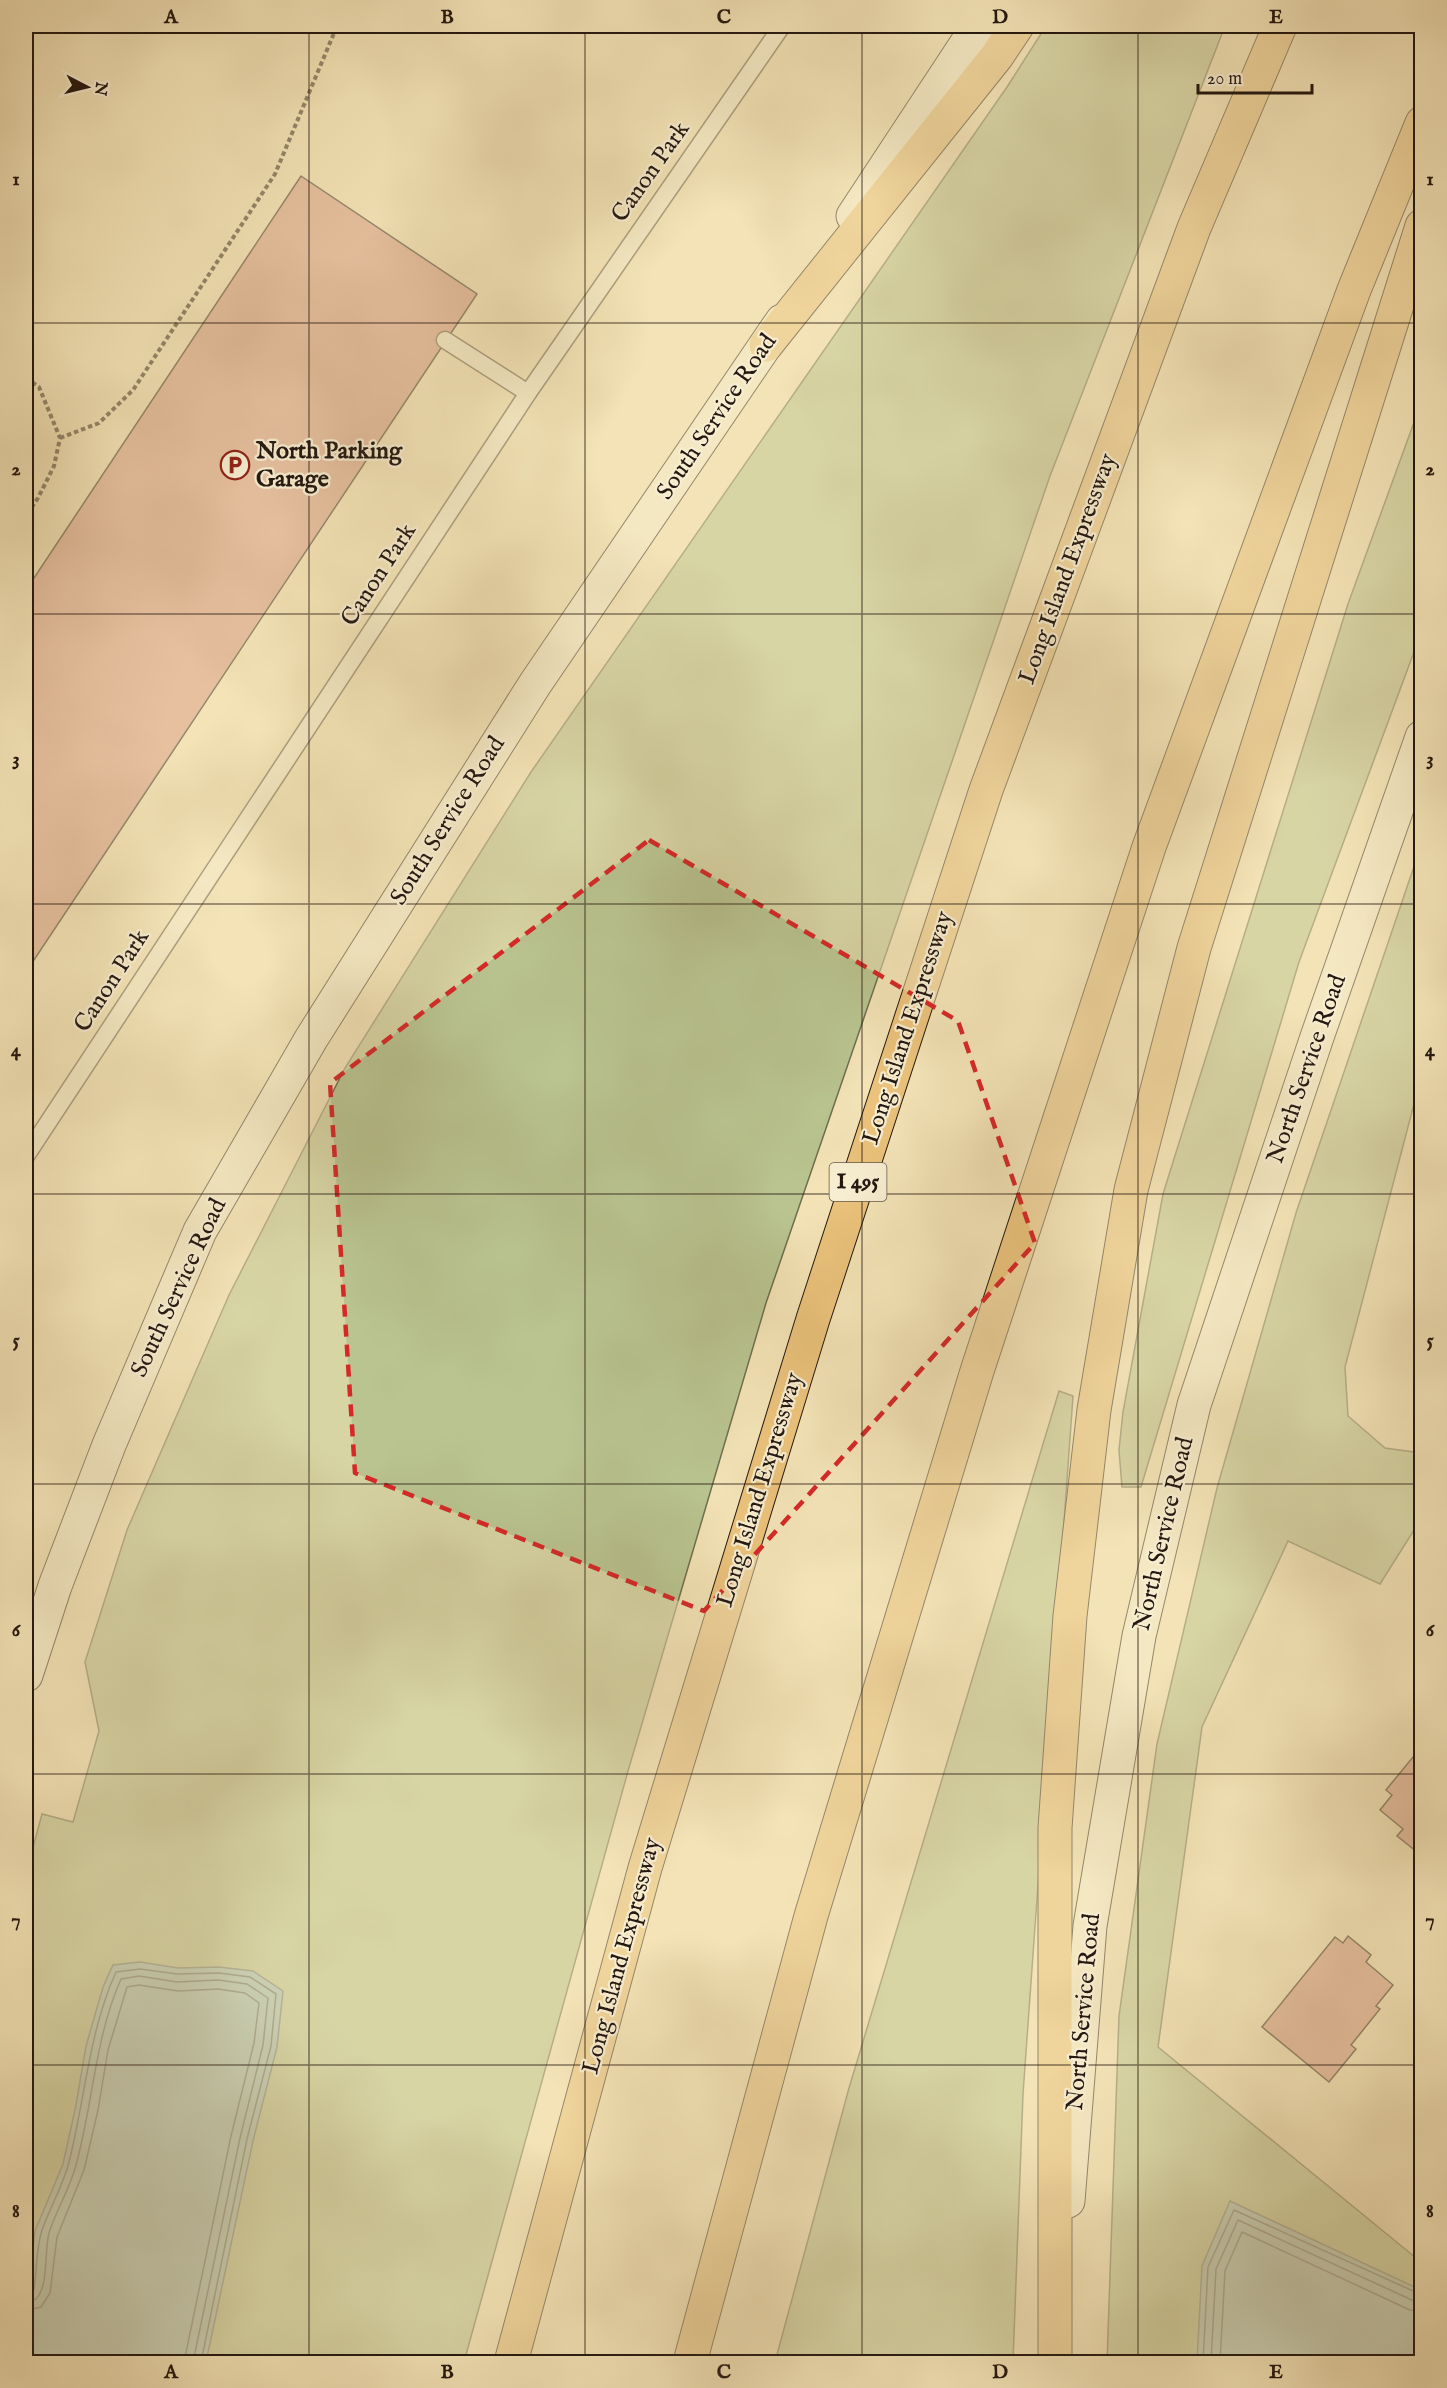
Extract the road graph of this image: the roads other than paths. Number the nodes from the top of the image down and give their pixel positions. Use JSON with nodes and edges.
{"nodes":[{"id":1,"x":782,"y":26,"type":"edge"},
{"id":2,"x":978,"y":26,"type":"edge"},
{"id":3,"x":1017,"y":26,"type":"edge"},
{"id":4,"x":1280,"y":26,"type":"edge"},
{"id":5,"x":1422,"y":123,"type":"edge"},
{"id":6,"x":1422,"y":226,"type":"edge"},
{"id":7,"x":446,"y":340,"type":"dead end"},
{"id":8,"x":766,"y":345,"type":"junction"},
{"id":9,"x":528,"y":393,"type":"junction"},
{"id":10,"x":1422,"y":737,"type":"edge"},
{"id":11,"x":26,"y":1156,"type":"edge"},
{"id":12,"x":26,"y":1675,"type":"edge"},
{"id":13,"x":512,"y":2362,"type":"edge"},
{"id":14,"x":690,"y":2362,"type":"edge"},
{"id":15,"x":1055,"y":2362,"type":"edge"}],
"edges":[{"from":1,"to":9,"type":"lane","name":"Canon Park"},
{"from":2,"to":8,"type":"main road","name":"South Service Road"},
{"from":3,"to":8,"type":"highway"},
{"from":4,"to":13,"type":"highway","name":"Long Island Expressway","number":"I 495"},
{"from":5,"to":14,"type":"highway"},
{"from":6,"to":15,"type":"highway"},
{"from":7,"to":9,"type":"lane"},
{"from":8,"to":12,"type":"main road","name":"South Service Road"},
{"from":9,"to":11,"type":"lane","name":"Canon Park"},
{"from":10,"to":15,"type":"main road","name":"North Service Road"}]}
